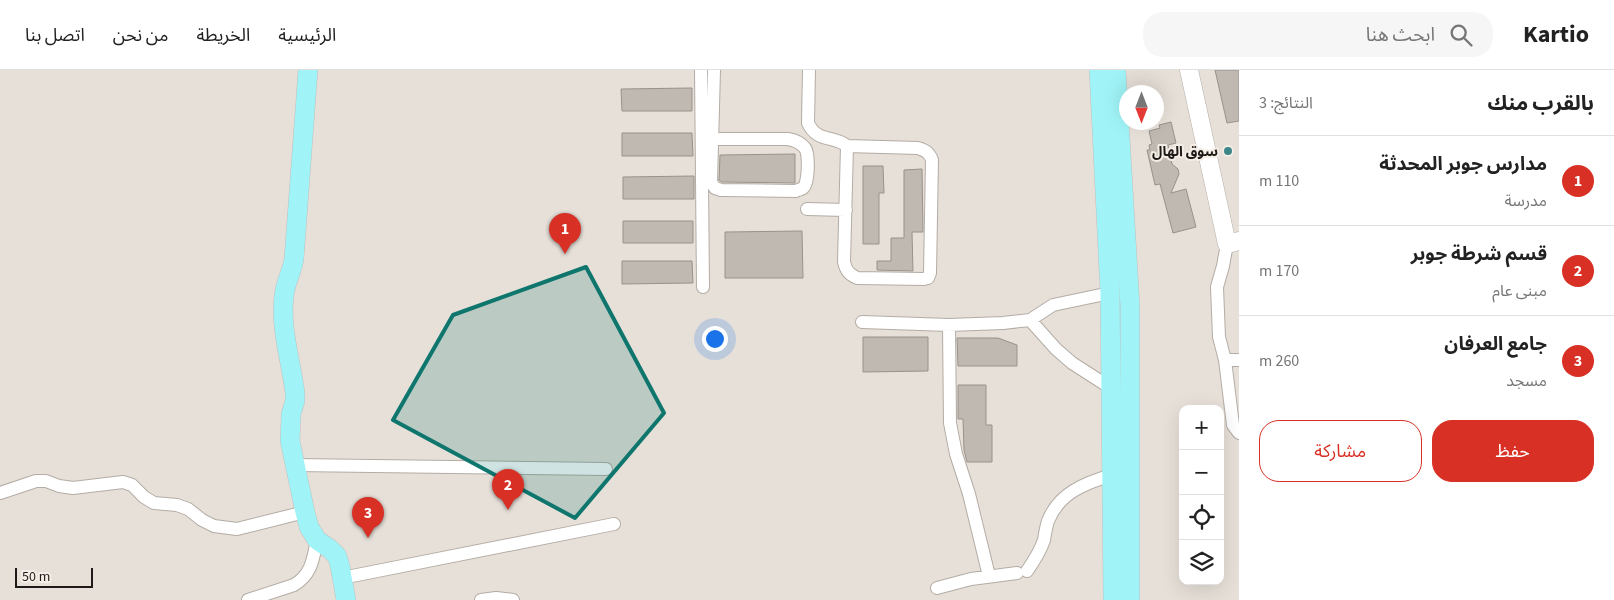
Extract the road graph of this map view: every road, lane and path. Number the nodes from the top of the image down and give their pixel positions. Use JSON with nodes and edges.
{"nodes":[{"id":1,"x":308,"y":70,"type":"edge"},
{"id":2,"x":701,"y":70,"type":"edge"},
{"id":3,"x":714,"y":70,"type":"edge"},
{"id":4,"x":809,"y":70,"type":"edge"},
{"id":5,"x":1099,"y":70,"type":"edge"},
{"id":6,"x":1116,"y":70,"type":"edge"},
{"id":7,"x":1189,"y":70,"type":"edge"},
{"id":8,"x":713,"y":139,"type":"junction"},
{"id":9,"x":847,"y":146,"type":"junction"},
{"id":10,"x":806,"y":209,"type":"dead end"},
{"id":11,"x":846,"y":210,"type":"junction"},
{"id":12,"x":1233,"y":243,"type":"edge"},
{"id":13,"x":703,"y":287,"type":"dead end"},
{"id":14,"x":1110,"y":293,"type":"junction"},
{"id":15,"x":1030,"y":320,"type":"junction"},
{"id":16,"x":862,"y":322,"type":"dead end"},
{"id":17,"x":949,"y":325,"type":"junction"},
{"id":18,"x":1224,"y":360,"type":"junction"},
{"id":19,"x":1239,"y":360,"type":"edge"},
{"id":20,"x":1111,"y":388,"type":"junction"},
{"id":21,"x":1239,"y":434,"type":"edge"},
{"id":22,"x":295,"y":465,"type":"junction"},
{"id":23,"x":606,"y":469,"type":"dead end"},
{"id":24,"x":1112,"y":475,"type":"junction"},
{"id":25,"x":0,"y":493,"type":"edge"},
{"id":26,"x":304,"y":512,"type":"junction"},
{"id":27,"x":614,"y":524,"type":"dead end"},
{"id":28,"x":317,"y":540,"type":"junction"},
{"id":29,"x":989,"y":576,"type":"junction"},
{"id":30,"x":342,"y":578,"type":"junction"},
{"id":31,"x":937,"y":588,"type":"dead end"},
{"id":32,"x":248,"y":600,"type":"edge"},
{"id":33,"x":346,"y":600,"type":"edge"},
{"id":34,"x":481,"y":600,"type":"edge"},
{"id":35,"x":513,"y":600,"type":"edge"},
{"id":36,"x":1113,"y":600,"type":"edge"},
{"id":37,"x":1130,"y":600,"type":"edge"}],
"edges":[{"from":1,"to":22,"type":"main road"},
{"from":2,"to":13,"type":"street"},
{"from":3,"to":8,"type":"street"},
{"from":4,"to":9,"type":"street"},
{"from":5,"to":14,"type":"main road"},
{"from":6,"to":37,"type":"main road"},
{"from":7,"to":12,"type":"main road"},
{"from":8,"to":8,"type":"street"},
{"from":9,"to":11,"type":"street"},
{"from":9,"to":11,"type":"street"},
{"from":10,"to":11,"type":"street"},
{"from":12,"to":18,"type":"street"},
{"from":14,"to":15,"type":"street"},
{"from":14,"to":20,"type":"main road"},
{"from":15,"to":17,"type":"street"},
{"from":15,"to":20,"type":"street"},
{"from":16,"to":17,"type":"street"},
{"from":17,"to":29,"type":"street"},
{"from":18,"to":19,"type":"street"},
{"from":18,"to":21,"type":"street"},
{"from":20,"to":24,"type":"main road"},
{"from":22,"to":23,"type":"street"},
{"from":22,"to":26,"type":"main road"},
{"from":24,"to":29,"type":"street"},
{"from":24,"to":36,"type":"main road"},
{"from":25,"to":26,"type":"street"},
{"from":26,"to":28,"type":"main road"},
{"from":27,"to":30,"type":"street"},
{"from":28,"to":30,"type":"main road"},
{"from":28,"to":32,"type":"street"},
{"from":29,"to":31,"type":"street"},
{"from":30,"to":33,"type":"main road"},
{"from":34,"to":35,"type":"street"}]}
